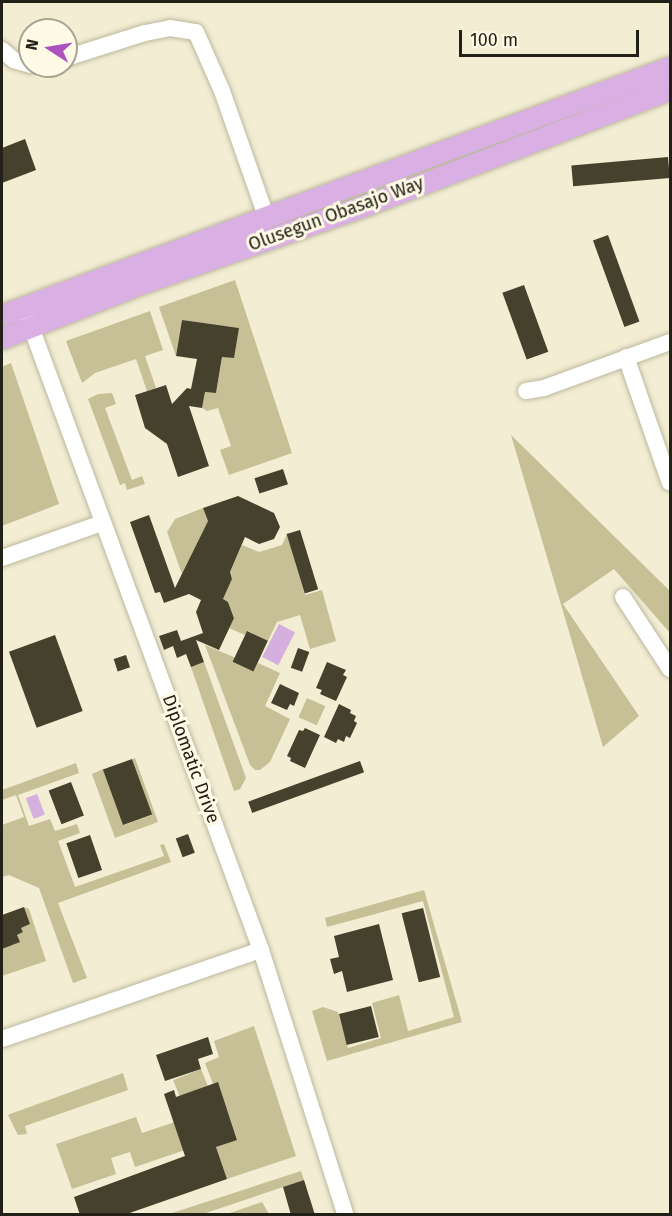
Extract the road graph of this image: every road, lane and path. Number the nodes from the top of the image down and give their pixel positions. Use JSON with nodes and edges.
{"nodes":[{"id":1,"x":2,"y":50,"type":"edge"},
{"id":2,"x":78,"y":54,"type":"edge"},
{"id":3,"x":18,"y":61,"type":"edge"},
{"id":4,"x":670,"y":67,"type":"edge"},
{"id":5,"x":670,"y":89,"type":"edge"},
{"id":6,"x":267,"y":216,"type":"junction"},
{"id":7,"x":188,"y":256,"type":"junction"},
{"id":8,"x":2,"y":315,"type":"edge"},
{"id":9,"x":27,"y":317,"type":"junction"},
{"id":10,"x":2,"y":338,"type":"edge"},
{"id":11,"x":670,"y":342,"type":"edge"},
{"id":12,"x":626,"y":357,"type":"junction"},
{"id":13,"x":526,"y":391,"type":"dead end"},
{"id":14,"x":670,"y":483,"type":"edge"},
{"id":15,"x":102,"y":523,"type":"junction"},
{"id":16,"x":2,"y":558,"type":"edge"},
{"id":17,"x":623,"y":597,"type":"dead end"},
{"id":18,"x":670,"y":669,"type":"edge"},
{"id":19,"x":261,"y":950,"type":"junction"},
{"id":20,"x":2,"y":1039,"type":"edge"},
{"id":21,"x":345,"y":1215,"type":"edge"}],
"edges":[{"from":1,"to":3,"type":"street"},
{"from":2,"to":6,"type":"street"},
{"from":4,"to":6,"type":"main road","name":"Olusegun Obasajo Way"},
{"from":5,"to":7,"type":"main road","name":"Olusegun Obasajo Way"},
{"from":6,"to":7,"type":"main road","name":"Olusegun Obasajo Way"},
{"from":7,"to":9,"type":"main road","name":"Olusegun Obasajo Way"},
{"from":8,"to":9,"type":"main road","name":"Olusegun Obasajo Way"},
{"from":9,"to":10,"type":"main road","name":"Olusegun Obasajo Way"},
{"from":9,"to":15,"type":"street","name":"Diplomatic Drive"},
{"from":11,"to":12,"type":"street"},
{"from":12,"to":13,"type":"street"},
{"from":12,"to":14,"type":"street"},
{"from":15,"to":16,"type":"street"},
{"from":15,"to":19,"type":"street","name":"Diplomatic Drive"},
{"from":17,"to":18,"type":"street"},
{"from":19,"to":20,"type":"street"},
{"from":19,"to":21,"type":"street","name":"Diplomatic Drive"}]}
